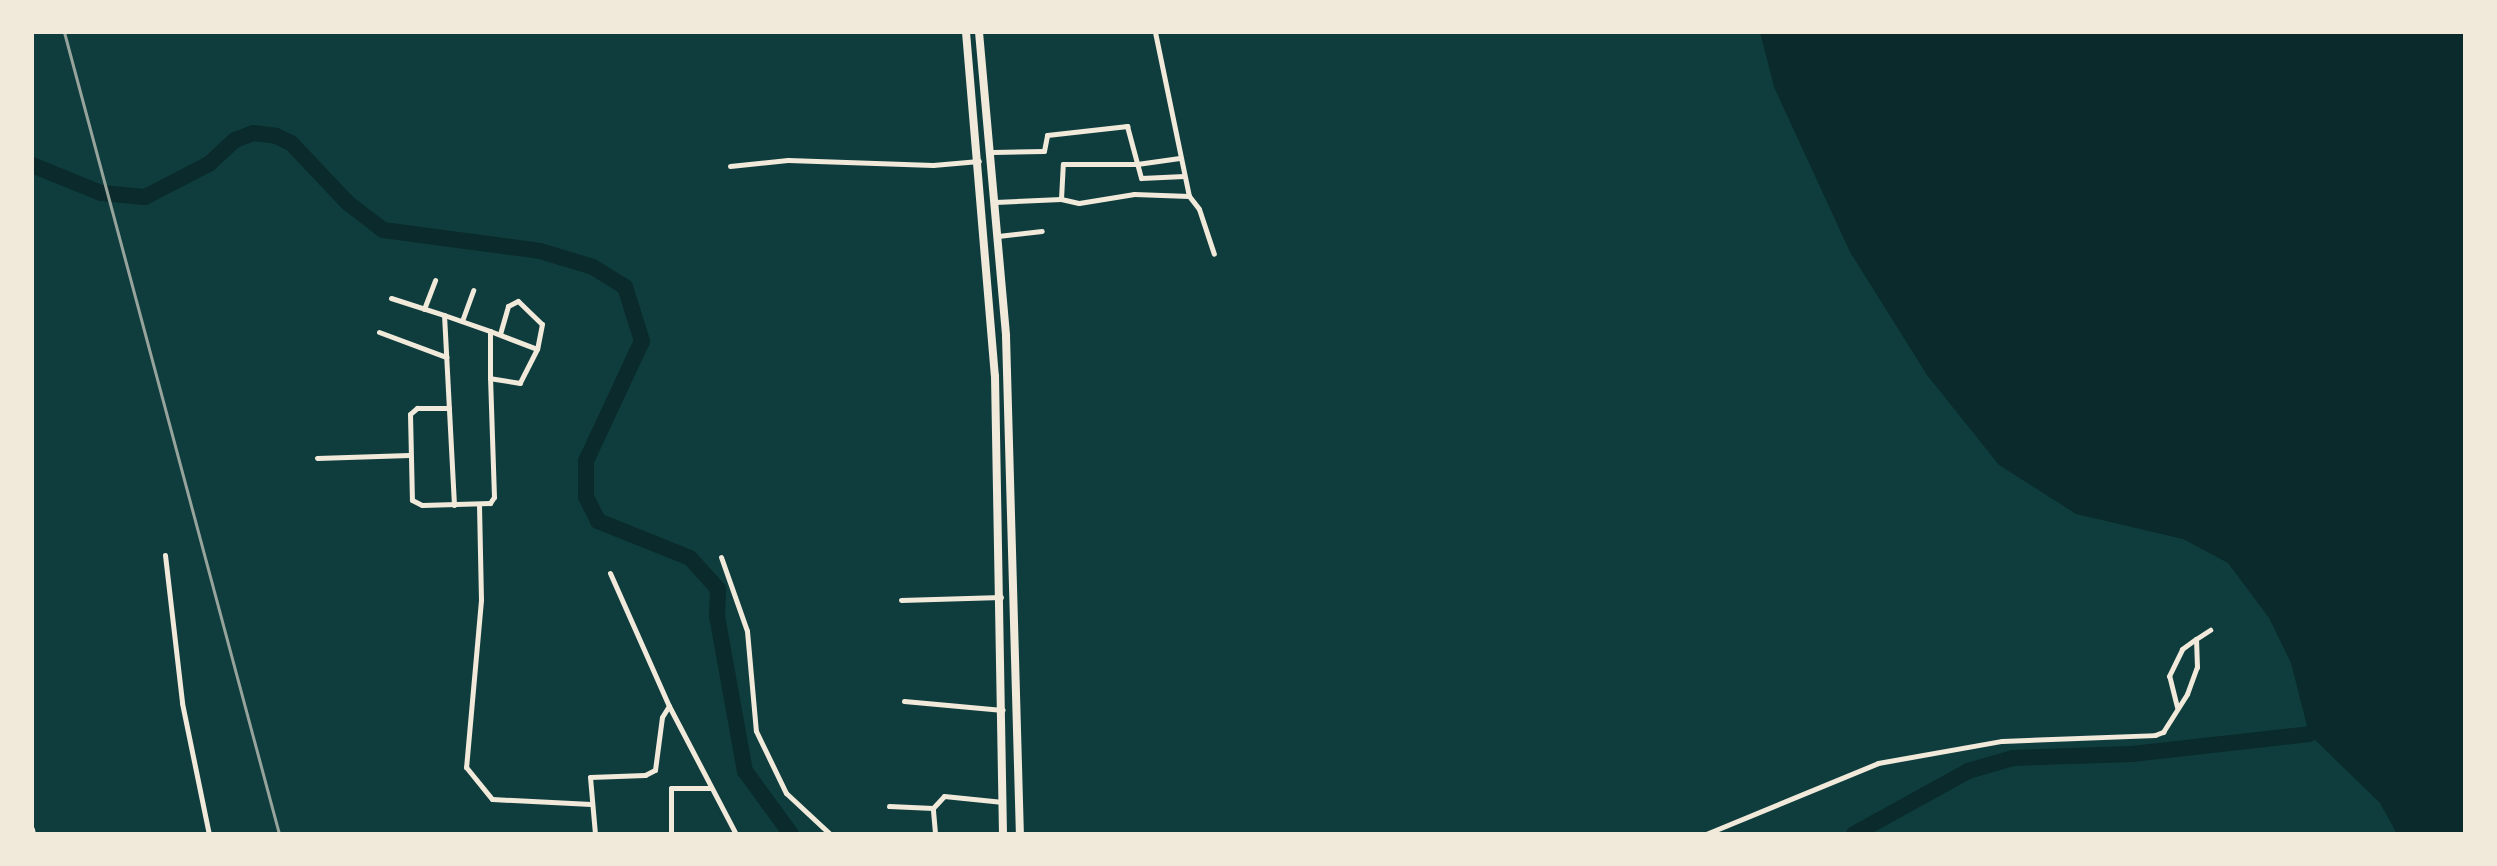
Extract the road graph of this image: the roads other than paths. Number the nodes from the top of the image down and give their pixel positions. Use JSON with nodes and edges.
{"nodes":[{"id":1,"x":966,"y":32,"type":"edge"},
{"id":2,"x":979,"y":32,"type":"edge"},
{"id":3,"x":1155,"y":32,"type":"edge"},
{"id":4,"x":993,"y":152,"type":"junction"},
{"id":5,"x":1180,"y":158,"type":"junction"},
{"id":6,"x":980,"y":161,"type":"junction"},
{"id":7,"x":1137,"y":164,"type":"junction"},
{"id":8,"x":730,"y":166,"type":"dead end"},
{"id":9,"x":1184,"y":176,"type":"junction"},
{"id":10,"x":1189,"y":196,"type":"junction"},
{"id":11,"x":1061,"y":199,"type":"junction"},
{"id":12,"x":995,"y":202,"type":"junction"},
{"id":13,"x":1042,"y":231,"type":"dead end"},
{"id":14,"x":998,"y":236,"type":"junction"},
{"id":15,"x":1214,"y":254,"type":"dead end"},
{"id":16,"x":435,"y":280,"type":"dead end"},
{"id":17,"x":473,"y":290,"type":"dead end"},
{"id":18,"x":391,"y":298,"type":"dead end"},
{"id":19,"x":424,"y":309,"type":"junction"},
{"id":20,"x":444,"y":315,"type":"junction"},
{"id":21,"x":462,"y":321,"type":"junction"},
{"id":22,"x":490,"y":331,"type":"junction"},
{"id":23,"x":379,"y":332,"type":"dead end"},
{"id":24,"x":500,"y":334,"type":"junction"},
{"id":25,"x":537,"y":349,"type":"junction"},
{"id":26,"x":446,"y":357,"type":"junction"},
{"id":27,"x":490,"y":378,"type":"junction"},
{"id":28,"x":449,"y":408,"type":"junction"},
{"id":29,"x":409,"y":455,"type":"junction"},
{"id":30,"x":317,"y":458,"type":"dead end"},
{"id":31,"x":454,"y":505,"type":"junction"},
{"id":32,"x":479,"y":505,"type":"junction"},
{"id":33,"x":165,"y":555,"type":"dead end"},
{"id":34,"x":721,"y":557,"type":"dead end"},
{"id":35,"x":610,"y":573,"type":"dead end"},
{"id":36,"x":1002,"y":597,"type":"junction"},
{"id":37,"x":901,"y":600,"type":"dead end"},
{"id":38,"x":2210,"y":630,"type":"dead end"},
{"id":39,"x":2196,"y":639,"type":"junction"},
{"id":40,"x":904,"y":701,"type":"dead end"},
{"id":41,"x":669,"y":706,"type":"junction"},
{"id":42,"x":2177,"y":707,"type":"junction"},
{"id":43,"x":1004,"y":710,"type":"junction"},
{"id":44,"x":710,"y":788,"type":"junction"},
{"id":45,"x":1004,"y":802,"type":"junction"},
{"id":46,"x":591,"y":804,"type":"junction"},
{"id":47,"x":889,"y":806,"type":"dead end"},
{"id":48,"x":933,"y":808,"type":"junction"},
{"id":49,"x":935,"y":833,"type":"edge"},
{"id":50,"x":209,"y":834,"type":"edge"},
{"id":51,"x":595,"y":834,"type":"edge"},
{"id":52,"x":671,"y":834,"type":"edge"},
{"id":53,"x":736,"y":834,"type":"edge"},
{"id":54,"x":830,"y":834,"type":"edge"},
{"id":55,"x":1003,"y":834,"type":"edge"},
{"id":56,"x":1020,"y":834,"type":"edge"},
{"id":57,"x":1706,"y":834,"type":"edge"}],
"edges":[{"from":1,"to":6,"type":"highway"},
{"from":2,"to":4,"type":"highway"},
{"from":3,"to":5,"type":"street"},
{"from":4,"to":7,"type":"street"},
{"from":4,"to":12,"type":"highway"},
{"from":5,"to":7,"type":"street"},
{"from":5,"to":9,"type":"street"},
{"from":6,"to":8,"type":"street"},
{"from":6,"to":36,"type":"highway"},
{"from":7,"to":9,"type":"street"},
{"from":7,"to":11,"type":"street"},
{"from":9,"to":10,"type":"street"},
{"from":10,"to":11,"type":"street"},
{"from":10,"to":15,"type":"street"},
{"from":11,"to":12,"type":"street"},
{"from":12,"to":14,"type":"highway"},
{"from":13,"to":14,"type":"street"},
{"from":14,"to":56,"type":"highway"},
{"from":16,"to":19,"type":"street"},
{"from":17,"to":21,"type":"street"},
{"from":18,"to":19,"type":"street"},
{"from":19,"to":20,"type":"street"},
{"from":20,"to":21,"type":"street"},
{"from":20,"to":26,"type":"street"},
{"from":21,"to":22,"type":"street"},
{"from":22,"to":24,"type":"street"},
{"from":22,"to":27,"type":"street"},
{"from":23,"to":26,"type":"street"},
{"from":24,"to":25,"type":"street"},
{"from":24,"to":25,"type":"street"},
{"from":25,"to":27,"type":"street"},
{"from":26,"to":28,"type":"street"},
{"from":27,"to":32,"type":"street"},
{"from":28,"to":29,"type":"street"},
{"from":28,"to":31,"type":"street"},
{"from":29,"to":30,"type":"street"},
{"from":29,"to":31,"type":"street"},
{"from":31,"to":32,"type":"street"},
{"from":32,"to":46,"type":"street"},
{"from":33,"to":50,"type":"street"},
{"from":34,"to":54,"type":"street"},
{"from":35,"to":41,"type":"street"},
{"from":36,"to":37,"type":"street"},
{"from":36,"to":43,"type":"highway"},
{"from":38,"to":39,"type":"street"},
{"from":39,"to":42,"type":"street"},
{"from":39,"to":42,"type":"street"},
{"from":40,"to":43,"type":"street"},
{"from":41,"to":44,"type":"street"},
{"from":41,"to":46,"type":"street"},
{"from":42,"to":57,"type":"street"},
{"from":43,"to":45,"type":"highway"},
{"from":44,"to":52,"type":"street"},
{"from":44,"to":53,"type":"street"},
{"from":45,"to":48,"type":"street"},
{"from":45,"to":55,"type":"highway"},
{"from":46,"to":51,"type":"street"},
{"from":47,"to":48,"type":"street"},
{"from":48,"to":49,"type":"street"}]}
